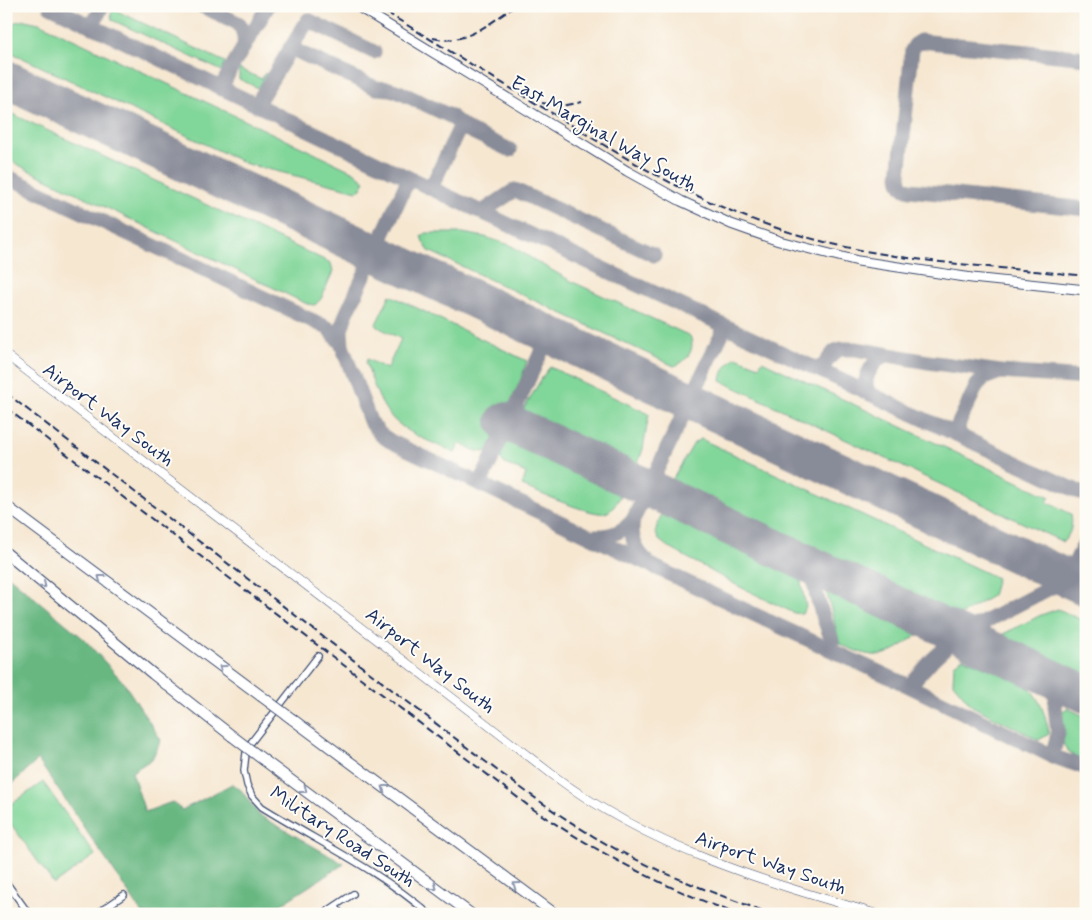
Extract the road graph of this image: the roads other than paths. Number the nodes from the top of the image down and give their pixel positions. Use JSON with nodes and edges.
{"nodes":[{"id":1,"x":357,"y":6,"type":"edge"},
{"id":2,"x":1086,"y":290,"type":"edge"},
{"id":3,"x":6,"y":355,"type":"edge"},
{"id":4,"x":6,"y":506,"type":"edge"},
{"id":5,"x":6,"y":553,"type":"edge"},
{"id":6,"x":318,"y":656,"type":"dead end"},
{"id":7,"x":6,"y":882,"type":"edge"},
{"id":8,"x":353,"y":894,"type":"dead end"},
{"id":9,"x":124,"y":895,"type":"dead end"},
{"id":10,"x":335,"y":906,"type":"junction"},
{"id":11,"x":29,"y":914,"type":"edge"},
{"id":12,"x":96,"y":914,"type":"edge"},
{"id":13,"x":323,"y":914,"type":"edge"},
{"id":14,"x":341,"y":914,"type":"edge"},
{"id":15,"x":429,"y":914,"type":"edge"},
{"id":16,"x":471,"y":914,"type":"edge"},
{"id":17,"x":555,"y":914,"type":"edge"},
{"id":18,"x":877,"y":914,"type":"edge"}],
"edges":[{"from":1,"to":2,"type":"main road","name":"East Marginal Way South"},
{"from":3,"to":18,"type":"main road","name":"Airport Way South"},
{"from":17,"to":4,"type":"highway","one_way":true,"bridge":true},
{"from":5,"to":16,"type":"highway","one_way":true,"bridge":true},
{"from":6,"to":15,"type":"street","name":"Military Road South"},
{"from":7,"to":11,"type":"street"},
{"from":8,"to":10,"type":"street"},
{"from":9,"to":12,"type":"street"},
{"from":10,"to":13,"type":"street"},
{"from":10,"to":14,"type":"street"}]}
